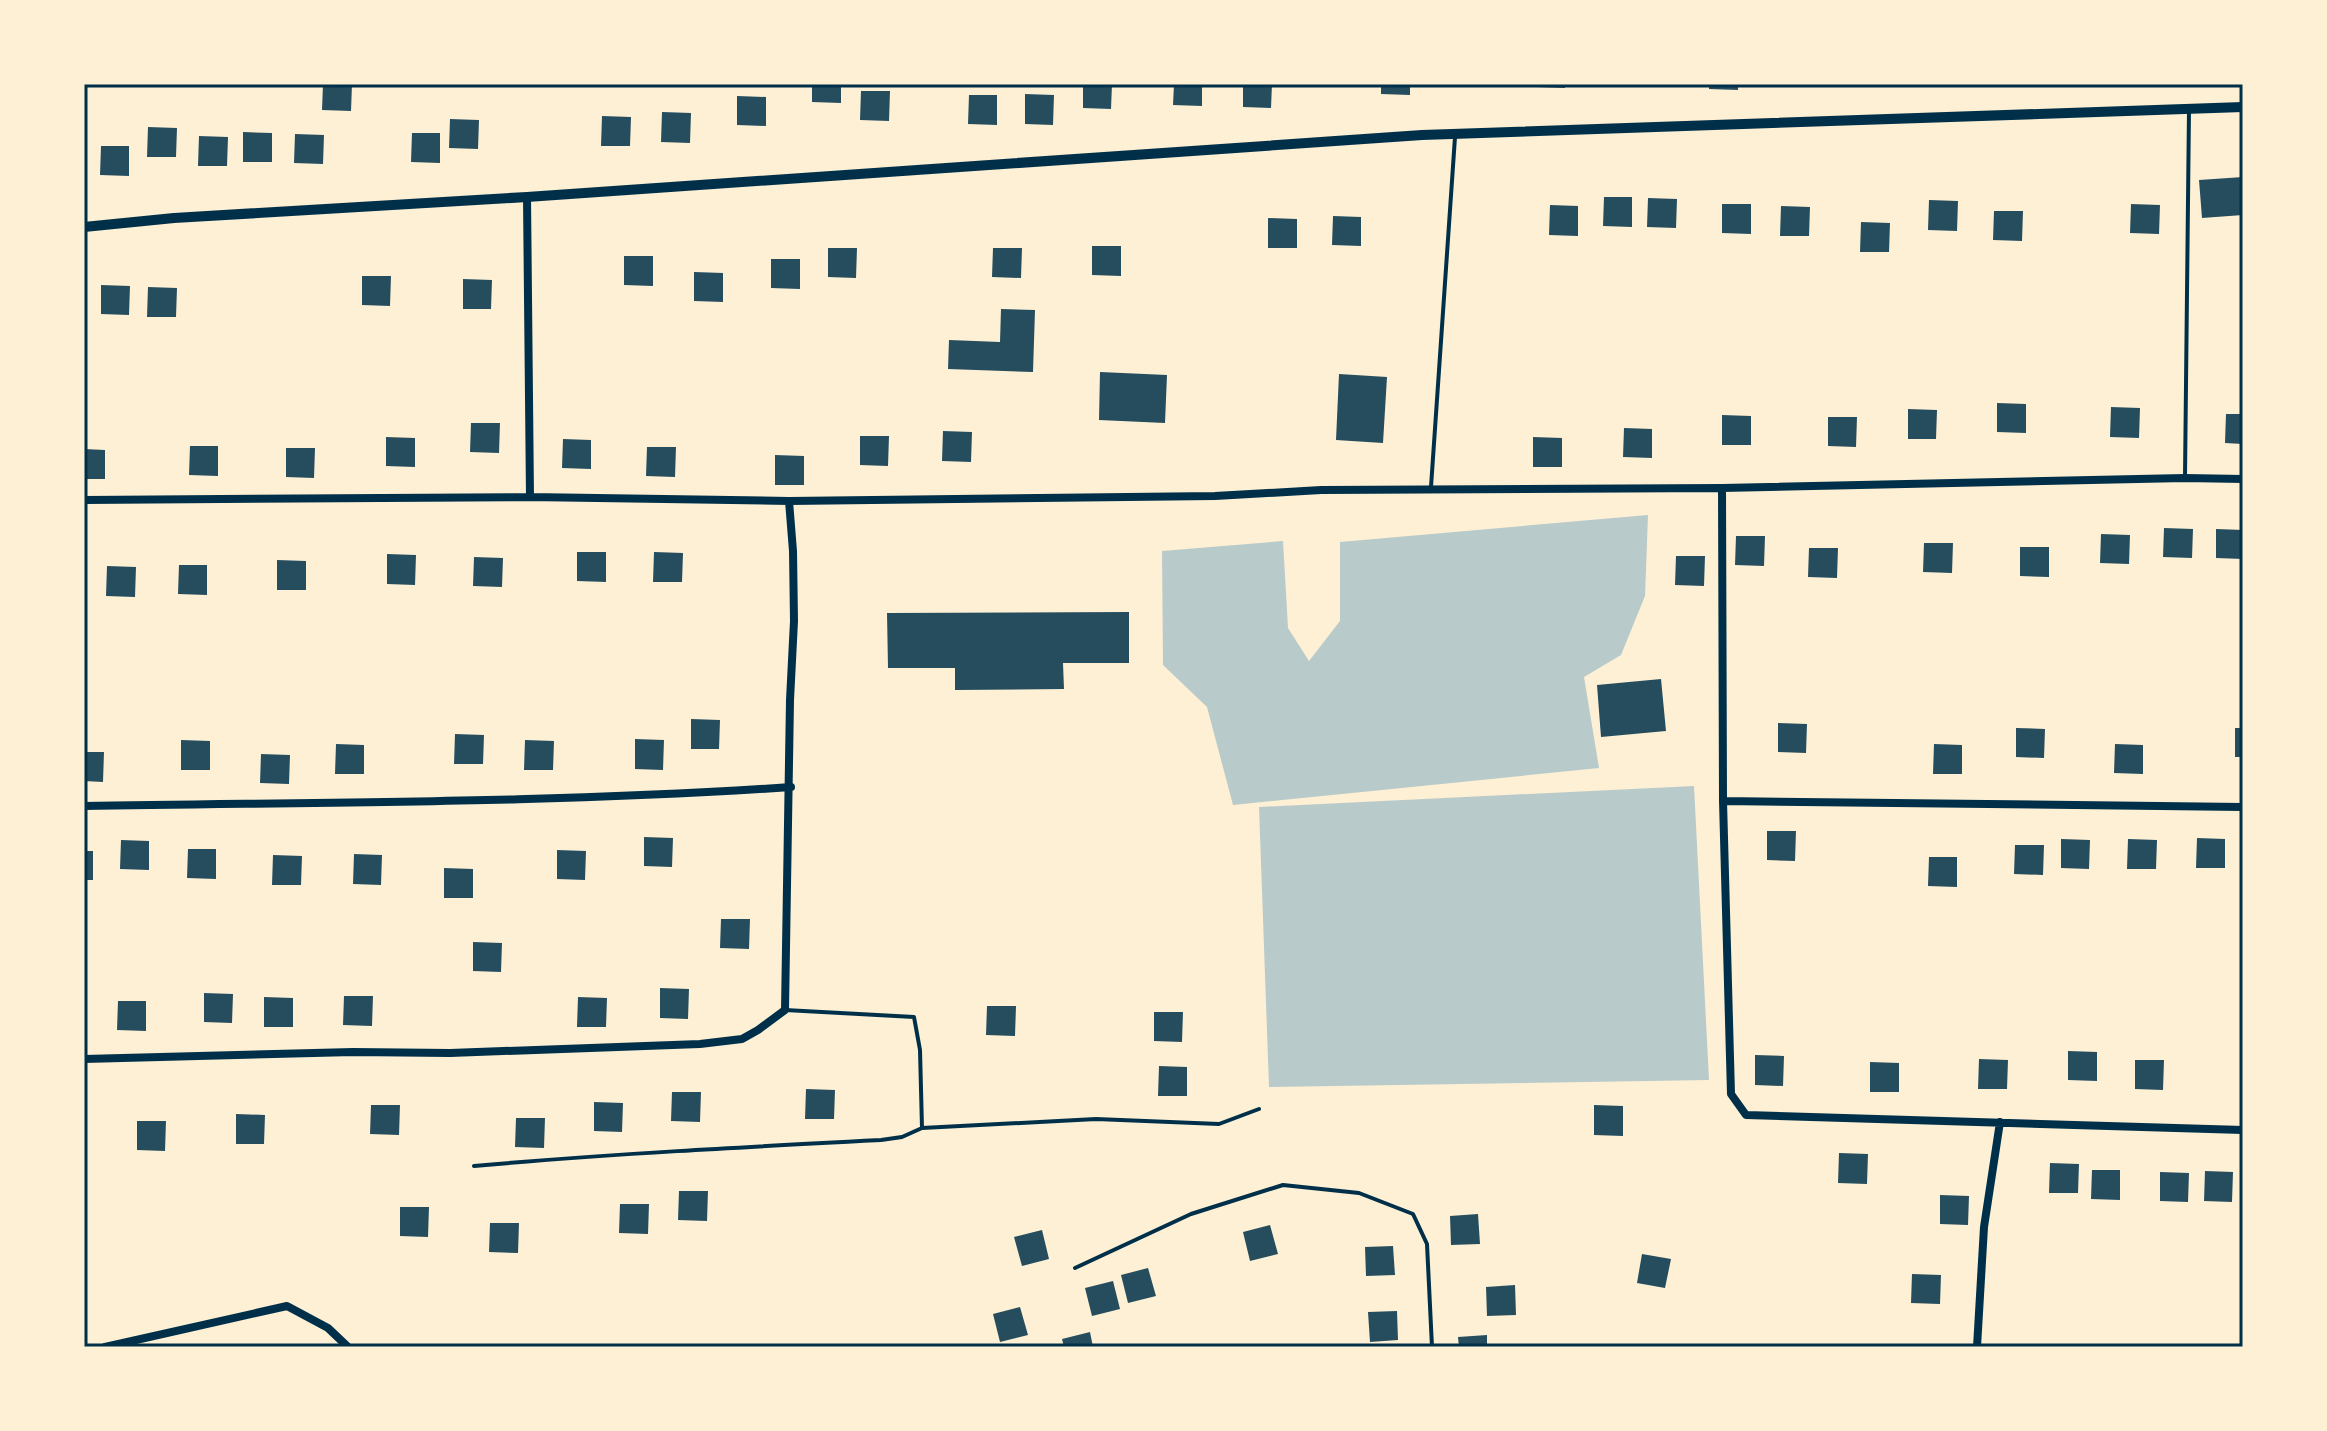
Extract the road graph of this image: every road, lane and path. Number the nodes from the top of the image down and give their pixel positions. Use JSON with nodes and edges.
{"nodes":[{"id":1,"x":2243,"y":107,"type":"edge"},
{"id":2,"x":2189,"y":109,"type":"junction"},
{"id":3,"x":1455,"y":134,"type":"junction"},
{"id":4,"x":527,"y":197,"type":"junction"},
{"id":5,"x":84,"y":227,"type":"edge"},
{"id":6,"x":2185,"y":478,"type":"junction"},
{"id":7,"x":2243,"y":479,"type":"edge"},
{"id":8,"x":1722,"y":488,"type":"junction"},
{"id":9,"x":1431,"y":490,"type":"junction"},
{"id":10,"x":530,"y":497,"type":"junction"},
{"id":11,"x":84,"y":500,"type":"edge"},
{"id":12,"x":789,"y":501,"type":"junction"},
{"id":13,"x":791,"y":787,"type":"junction"},
{"id":14,"x":1723,"y":801,"type":"junction"},
{"id":15,"x":84,"y":806,"type":"edge"},
{"id":16,"x":2243,"y":807,"type":"edge"},
{"id":17,"x":785,"y":1010,"type":"junction"},
{"id":18,"x":84,"y":1059,"type":"edge"},
{"id":19,"x":1259,"y":1109,"type":"dead end"},
{"id":20,"x":2000,"y":1122,"type":"junction"},
{"id":21,"x":922,"y":1128,"type":"junction"},
{"id":22,"x":2243,"y":1130,"type":"edge"},
{"id":23,"x":474,"y":1166,"type":"dead end"},
{"id":24,"x":1075,"y":1268,"type":"dead end"},
{"id":25,"x":105,"y":1347,"type":"edge"},
{"id":26,"x":348,"y":1347,"type":"edge"},
{"id":27,"x":1432,"y":1347,"type":"edge"},
{"id":28,"x":1977,"y":1347,"type":"edge"}],
"edges":[{"from":1,"to":2,"type":"street"},
{"from":2,"to":3,"type":"street"},
{"from":2,"to":6,"type":"lane"},
{"from":3,"to":4,"type":"street"},
{"from":3,"to":9,"type":"lane"},
{"from":4,"to":5,"type":"street"},
{"from":4,"to":10,"type":"street"},
{"from":6,"to":7,"type":"street"},
{"from":6,"to":8,"type":"street"},
{"from":8,"to":9,"type":"street"},
{"from":8,"to":14,"type":"street"},
{"from":9,"to":12,"type":"street"},
{"from":10,"to":11,"type":"street"},
{"from":10,"to":12,"type":"street"},
{"from":12,"to":13,"type":"street"},
{"from":13,"to":15,"type":"street"},
{"from":13,"to":17,"type":"street"},
{"from":14,"to":16,"type":"street"},
{"from":14,"to":20,"type":"street"},
{"from":17,"to":18,"type":"street"},
{"from":17,"to":21,"type":"lane"},
{"from":19,"to":21,"type":"lane"},
{"from":20,"to":22,"type":"street"},
{"from":20,"to":28,"type":"street"},
{"from":21,"to":23,"type":"lane"},
{"from":24,"to":27,"type":"lane"},
{"from":25,"to":26,"type":"street"}]}
